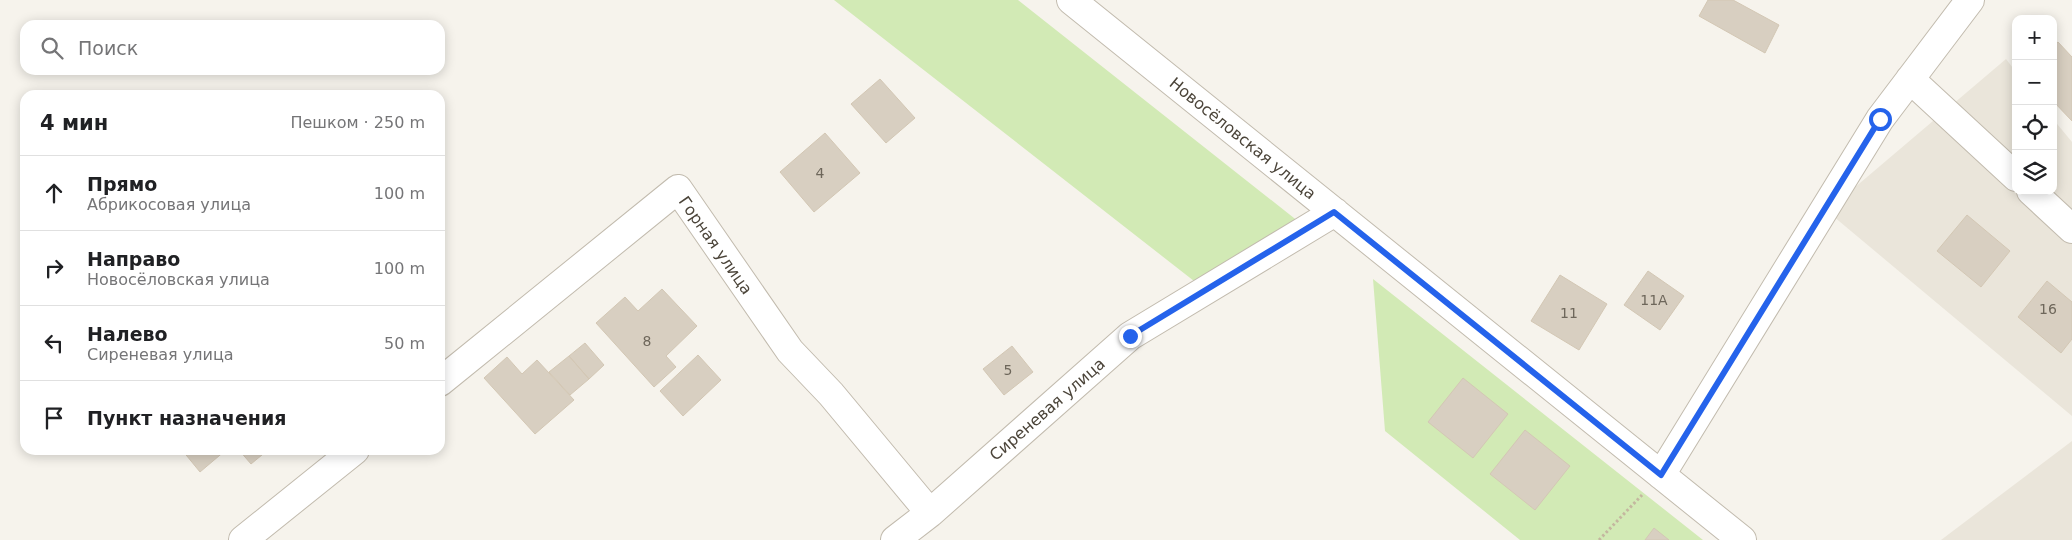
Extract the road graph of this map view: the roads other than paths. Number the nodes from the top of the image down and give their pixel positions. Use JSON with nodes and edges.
{"nodes":[{"id":1,"x":1071,"y":0,"type":"edge"},
{"id":2,"x":1970,"y":0,"type":"edge"},
{"id":3,"x":1910,"y":79,"type":"junction"},
{"id":4,"x":2012,"y":173,"type":"edge"},
{"id":5,"x":2035,"y":195,"type":"edge"},
{"id":6,"x":1334,"y":212,"type":"junction"},
{"id":7,"x":2072,"y":229,"type":"edge"},
{"id":8,"x":445,"y":378,"type":"edge"},
{"id":9,"x":349,"y":455,"type":"edge"},
{"id":10,"x":1661,"y":475,"type":"junction"},
{"id":11,"x":930,"y":513,"type":"junction"},
{"id":12,"x":243,"y":540,"type":"edge"},
{"id":13,"x":895,"y":540,"type":"edge"},
{"id":14,"x":1742,"y":540,"type":"edge"}],
"edges":[{"from":1,"to":6,"type":"street","name":"Новосёловская улица"},
{"from":2,"to":3,"type":"street"},
{"from":3,"to":4,"type":"street"},
{"from":3,"to":10,"type":"street"},
{"from":5,"to":7,"type":"street"},
{"from":6,"to":10,"type":"street","name":"Новосёловская улица"},
{"from":6,"to":11,"type":"street","name":"Сиреневая улица"},
{"from":8,"to":11,"type":"street","name":"Горная улица"},
{"from":9,"to":12,"type":"street"},
{"from":10,"to":14,"type":"street","name":"Новосёловская улица"},
{"from":11,"to":13,"type":"street","name":"Сиреневая улица"}]}
